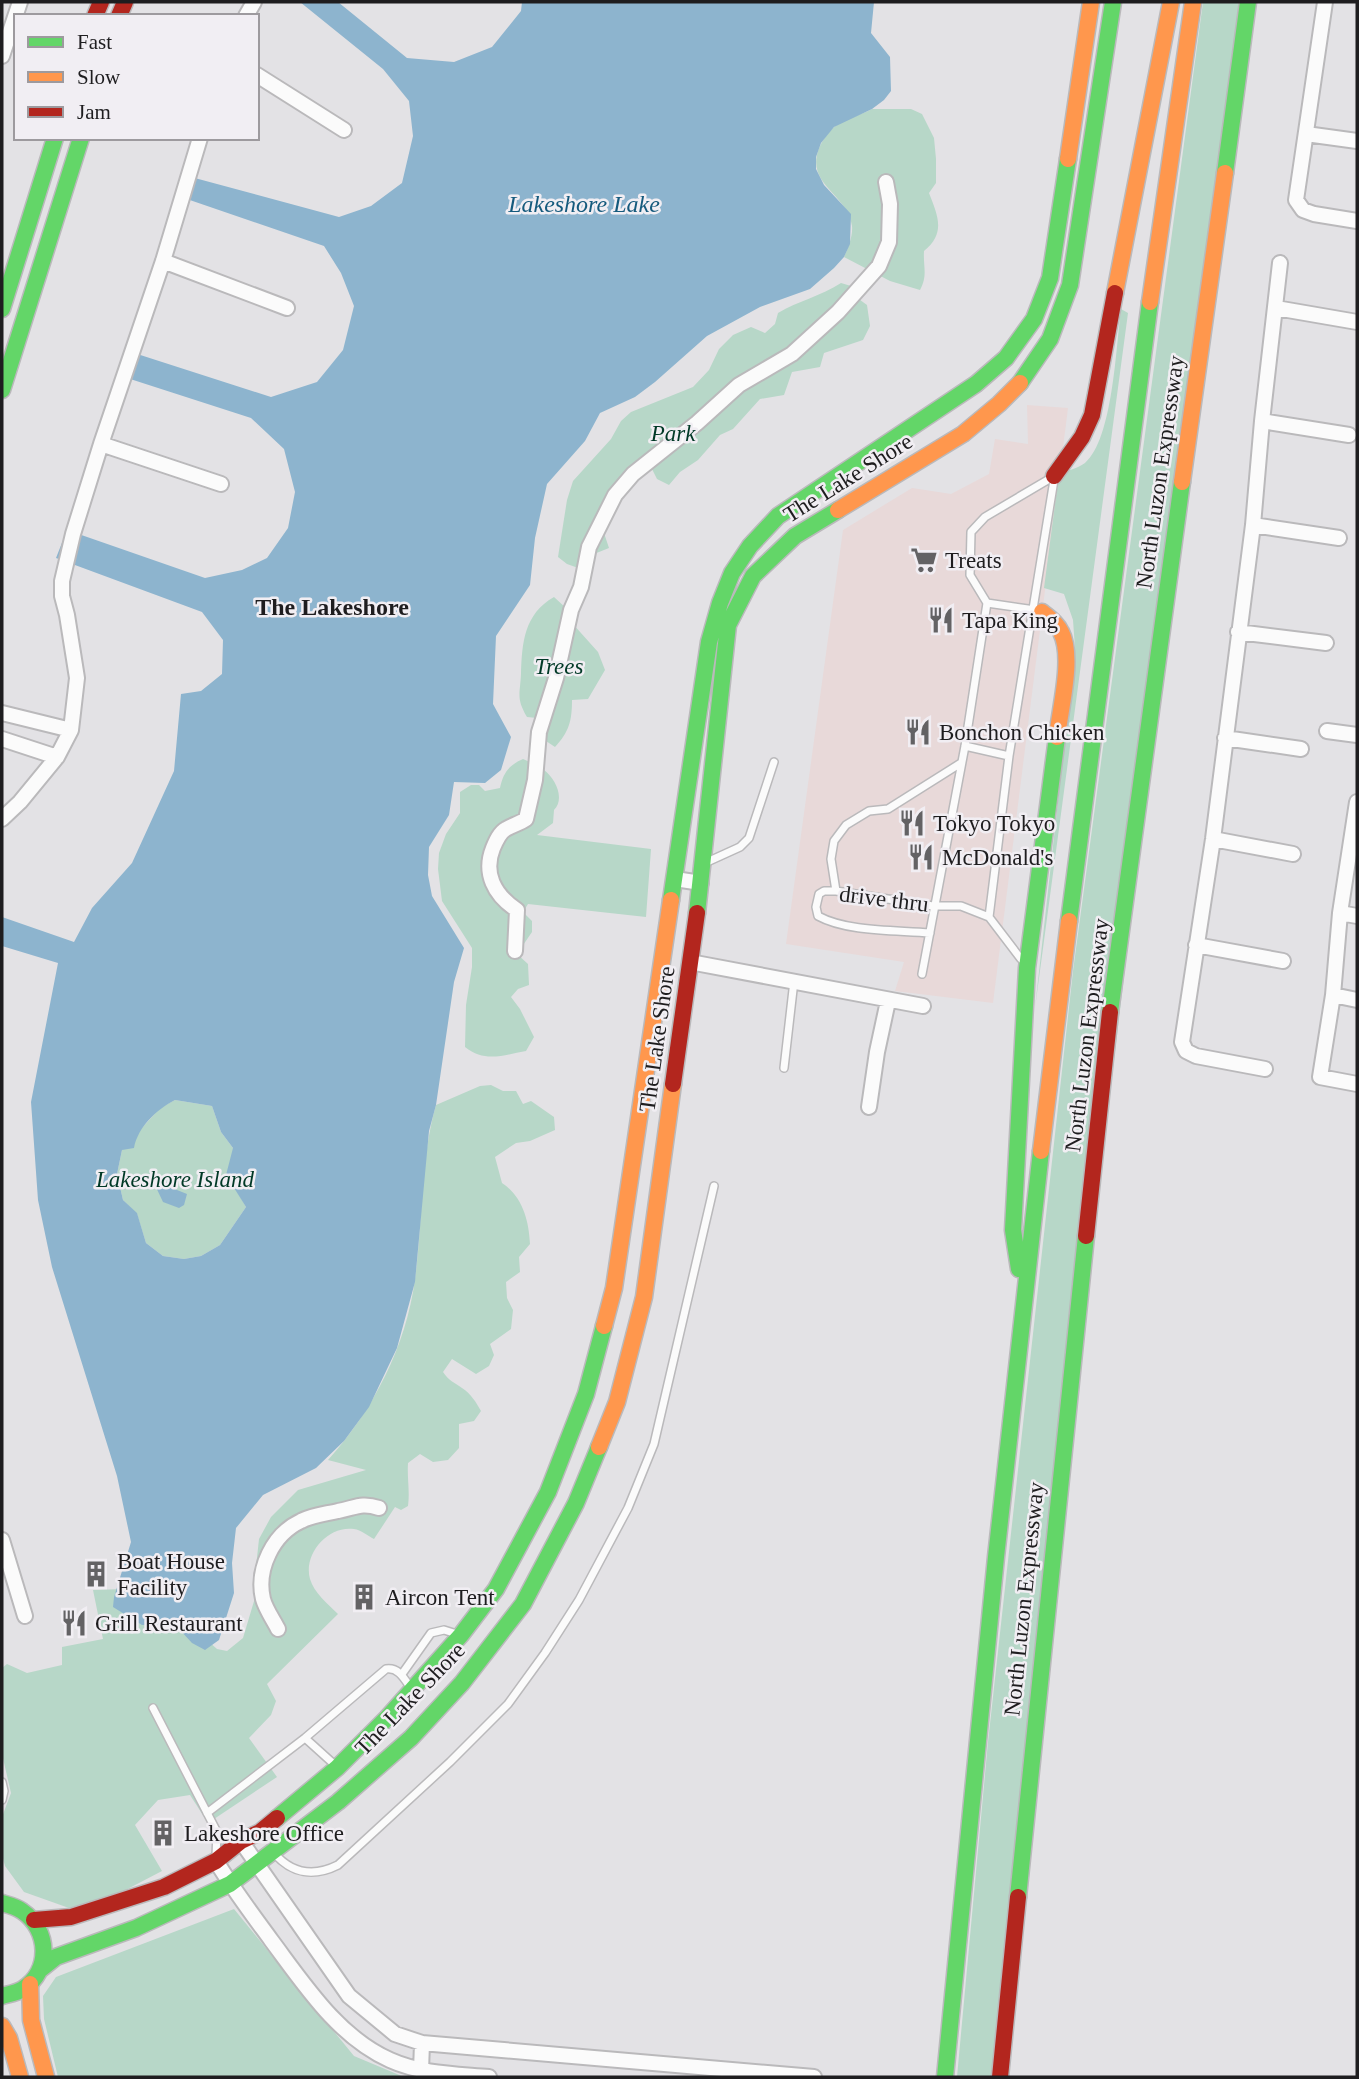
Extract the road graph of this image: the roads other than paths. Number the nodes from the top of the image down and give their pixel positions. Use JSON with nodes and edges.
{"nodes":[{"id":1,"x":1091,"y":2,"type":"edge"},
{"id":2,"x":1113,"y":2,"type":"edge"},
{"id":3,"x":1171,"y":2,"type":"edge"},
{"id":4,"x":1193,"y":2,"type":"edge"},
{"id":5,"x":1248,"y":2,"type":"edge"},
{"id":6,"x":1325,"y":2,"type":"edge"},
{"id":7,"x":14,"y":20,"type":"edge"},
{"id":8,"x":2,"y":55,"type":"edge"},
{"id":9,"x":259,"y":76,"type":"edge"},
{"id":10,"x":344,"y":130,"type":"dead end"},
{"id":11,"x":1306,"y":134,"type":"junction"},
{"id":12,"x":54,"y":140,"type":"edge"},
{"id":13,"x":80,"y":140,"type":"edge"},
{"id":14,"x":199,"y":140,"type":"edge"},
{"id":15,"x":1357,"y":141,"type":"edge"},
{"id":16,"x":886,"y":182,"type":"dead end"},
{"id":17,"x":1357,"y":221,"type":"edge"},
{"id":18,"x":163,"y":261,"type":"junction"},
{"id":19,"x":1280,"y":263,"type":"dead end"},
{"id":20,"x":1276,"y":307,"type":"junction"},
{"id":21,"x":287,"y":308,"type":"dead end"},
{"id":22,"x":2,"y":309,"type":"edge"},
{"id":23,"x":1357,"y":322,"type":"edge"},
{"id":24,"x":2,"y":390,"type":"edge"},
{"id":25,"x":1262,"y":421,"type":"junction"},
{"id":26,"x":1349,"y":435,"type":"dead end"},
{"id":27,"x":101,"y":444,"type":"junction"},
{"id":28,"x":853,"y":467,"type":"junction"},
{"id":29,"x":1054,"y":476,"type":"junction"},
{"id":30,"x":221,"y":484,"type":"dead end"},
{"id":31,"x":869,"y":491,"type":"junction"},
{"id":32,"x":1253,"y":525,"type":"junction"},
{"id":33,"x":1339,"y":538,"type":"dead end"},
{"id":34,"x":987,"y":603,"type":"junction"},
{"id":35,"x":1037,"y":610,"type":"junction"},
{"id":36,"x":1238,"y":632,"type":"junction"},
{"id":37,"x":1326,"y":643,"type":"dead end"},
{"id":38,"x":2,"y":713,"type":"edge"},
{"id":39,"x":71,"y":730,"type":"junction"},
{"id":40,"x":1327,"y":731,"type":"dead end"},
{"id":41,"x":1357,"y":735,"type":"edge"},
{"id":42,"x":1225,"y":738,"type":"junction"},
{"id":43,"x":2,"y":739,"type":"edge"},
{"id":44,"x":965,"y":746,"type":"junction"},
{"id":45,"x":1301,"y":749,"type":"dead end"},
{"id":46,"x":1009,"y":756,"type":"junction"},
{"id":47,"x":57,"y":757,"type":"junction"},
{"id":48,"x":774,"y":762,"type":"dead end"},
{"id":49,"x":961,"y":763,"type":"junction"},
{"id":50,"x":1357,"y":802,"type":"edge"},
{"id":51,"x":2,"y":819,"type":"edge"},
{"id":52,"x":1355,"y":831,"type":"edge"},
{"id":53,"x":1213,"y":839,"type":"junction"},
{"id":54,"x":1293,"y":854,"type":"dead end"},
{"id":55,"x":704,"y":864,"type":"junction"},
{"id":56,"x":676,"y":879,"type":"junction"},
{"id":57,"x":701,"y":883,"type":"junction"},
{"id":58,"x":836,"y":891,"type":"junction"},
{"id":59,"x":933,"y":906,"type":"junction"},
{"id":60,"x":1340,"y":913,"type":"junction"},
{"id":61,"x":1357,"y":916,"type":"edge"},
{"id":62,"x":989,"y":917,"type":"junction"},
{"id":63,"x":930,"y":933,"type":"junction"},
{"id":64,"x":1196,"y":945,"type":"junction"},
{"id":65,"x":515,"y":951,"type":"dead end"},
{"id":66,"x":1283,"y":961,"type":"dead end"},
{"id":67,"x":690,"y":962,"type":"junction"},
{"id":68,"x":1027,"y":968,"type":"junction"},
{"id":69,"x":922,"y":974,"type":"dead end"},
{"id":70,"x":794,"y":981,"type":"junction"},
{"id":71,"x":1333,"y":995,"type":"junction"},
{"id":72,"x":1357,"y":1000,"type":"edge"},
{"id":73,"x":888,"y":1001,"type":"junction"},
{"id":74,"x":923,"y":1006,"type":"dead end"},
{"id":75,"x":784,"y":1068,"type":"dead end"},
{"id":76,"x":1265,"y":1069,"type":"dead end"},
{"id":77,"x":1357,"y":1084,"type":"edge"},
{"id":78,"x":869,"y":1107,"type":"dead end"},
{"id":79,"x":714,"y":1186,"type":"dead end"},
{"id":80,"x":1024,"y":1306,"type":"junction"},
{"id":81,"x":379,"y":1508,"type":"dead end"},
{"id":82,"x":2,"y":1541,"type":"edge"},
{"id":83,"x":25,"y":1616,"type":"dead end"},
{"id":84,"x":278,"y":1629,"type":"dead end"},
{"id":85,"x":461,"y":1635,"type":"junction"},
{"id":86,"x":437,"y":1663,"type":"junction"},
{"id":87,"x":402,"y":1674,"type":"junction"},
{"id":88,"x":462,"y":1683,"type":"junction"},
{"id":89,"x":413,"y":1690,"type":"junction"},
{"id":90,"x":153,"y":1708,"type":"dead end"},
{"id":91,"x":305,"y":1738,"type":"junction"},
{"id":92,"x":337,"y":1768,"type":"junction"},
{"id":93,"x":2,"y":1782,"type":"edge"},
{"id":94,"x":2,"y":1800,"type":"edge"},
{"id":95,"x":207,"y":1814,"type":"junction"},
{"id":96,"x":217,"y":1832,"type":"junction"},
{"id":97,"x":260,"y":1832,"type":"junction"},
{"id":98,"x":241,"y":1841,"type":"junction"},
{"id":99,"x":274,"y":1852,"type":"junction"},
{"id":100,"x":216,"y":1861,"type":"junction"},
{"id":101,"x":258,"y":1864,"type":"junction"},
{"id":102,"x":230,"y":1884,"type":"junction"},
{"id":103,"x":2,"y":1903,"type":"edge"},
{"id":104,"x":34,"y":1920,"type":"junction"},
{"id":105,"x":41,"y":1969,"type":"junction"},
{"id":106,"x":30,"y":1984,"type":"junction"},
{"id":107,"x":2,"y":1996,"type":"edge"},
{"id":108,"x":4,"y":2035,"type":"edge"},
{"id":109,"x":422,"y":2043,"type":"junction"},
{"id":110,"x":421,"y":2071,"type":"junction"},
{"id":111,"x":20,"y":2077,"type":"edge"},
{"id":112,"x":46,"y":2077,"type":"edge"},
{"id":113,"x":489,"y":2077,"type":"edge"},
{"id":114,"x":814,"y":2077,"type":"edge"},
{"id":115,"x":945,"y":2077,"type":"edge"},
{"id":116,"x":1000,"y":2077,"type":"edge"}],
"edges":[{"from":1,"to":28,"type":"main road","name":"The Lake Shore"},
{"from":2,"to":31,"type":"main road","name":"The Lake Shore"},
{"from":3,"to":29,"type":"main road"},
{"from":4,"to":80,"type":"main road","name":"North Luzon Expressway"},
{"from":5,"to":116,"type":"main road","name":"North Luzon Expressway"},
{"from":6,"to":11,"type":"street"},
{"from":7,"to":8,"type":"street"},
{"from":9,"to":10,"type":"street"},
{"from":11,"to":15,"type":"street"},
{"from":11,"to":17,"type":"street"},
{"from":12,"to":22,"type":"main road"},
{"from":13,"to":24,"type":"main road"},
{"from":14,"to":18,"type":"street"},
{"from":16,"to":65,"type":"street"},
{"from":18,"to":21,"type":"street"},
{"from":18,"to":27,"type":"street"},
{"from":19,"to":20,"type":"street"},
{"from":20,"to":23,"type":"street"},
{"from":20,"to":25,"type":"street"},
{"from":25,"to":26,"type":"street"},
{"from":25,"to":32,"type":"street"},
{"from":27,"to":30,"type":"street"},
{"from":27,"to":39,"type":"street"},
{"from":28,"to":31,"type":"main road"},
{"from":28,"to":56,"type":"main road","name":"The Lake Shore"},
{"from":29,"to":34,"type":"lane"},
{"from":29,"to":35,"type":"lane"},
{"from":31,"to":55,"type":"main road","name":"The Lake Shore"},
{"from":32,"to":33,"type":"street"},
{"from":32,"to":36,"type":"street"},
{"from":34,"to":35,"type":"lane"},
{"from":34,"to":44,"type":"lane"},
{"from":35,"to":46,"type":"lane"},
{"from":35,"to":68,"type":"main road"},
{"from":36,"to":37,"type":"street"},
{"from":36,"to":42,"type":"street"},
{"from":38,"to":39,"type":"street"},
{"from":39,"to":47,"type":"street"},
{"from":40,"to":41,"type":"street"},
{"from":42,"to":45,"type":"street"},
{"from":42,"to":53,"type":"street"},
{"from":43,"to":47,"type":"street"},
{"from":44,"to":46,"type":"lane"},
{"from":44,"to":49,"type":"lane"},
{"from":46,"to":62,"type":"lane"},
{"from":47,"to":51,"type":"street"},
{"from":48,"to":55,"type":"lane"},
{"from":49,"to":58,"type":"lane"},
{"from":49,"to":59,"type":"lane"},
{"from":50,"to":52,"type":"street"},
{"from":52,"to":60,"type":"street"},
{"from":53,"to":54,"type":"street"},
{"from":53,"to":64,"type":"street"},
{"from":55,"to":57,"type":"main road","name":"The Lake Shore"},
{"from":56,"to":57,"type":"street"},
{"from":56,"to":85,"type":"main road","name":"The Lake Shore"},
{"from":57,"to":67,"type":"main road","name":"The Lake Shore"},
{"from":58,"to":59,"type":"lane","name":"drive thru"},
{"from":58,"to":63,"type":"lane","name":"drive thru"},
{"from":59,"to":62,"type":"lane","name":"drive thru"},
{"from":59,"to":63,"type":"lane"},
{"from":60,"to":61,"type":"street"},
{"from":60,"to":71,"type":"street"},
{"from":62,"to":68,"type":"lane"},
{"from":63,"to":69,"type":"lane"},
{"from":64,"to":66,"type":"street"},
{"from":64,"to":76,"type":"street"},
{"from":67,"to":70,"type":"street"},
{"from":67,"to":88,"type":"main road","name":"The Lake Shore"},
{"from":68,"to":80,"type":"main road"},
{"from":70,"to":73,"type":"street"},
{"from":70,"to":75,"type":"lane"},
{"from":71,"to":72,"type":"street"},
{"from":71,"to":77,"type":"street"},
{"from":73,"to":74,"type":"street"},
{"from":73,"to":78,"type":"street"},
{"from":79,"to":99,"type":"lane"},
{"from":80,"to":115,"type":"main road","name":"North Luzon Expressway"},
{"from":81,"to":84,"type":"street"},
{"from":82,"to":83,"type":"street"},
{"from":85,"to":86,"type":"main road","name":"The Lake Shore"},
{"from":85,"to":87,"type":"lane"},
{"from":86,"to":88,"type":"main road"},
{"from":86,"to":89,"type":"main road","name":"The Lake Shore"},
{"from":87,"to":89,"type":"lane"},
{"from":87,"to":91,"type":"lane"},
{"from":88,"to":99,"type":"main road","name":"The Lake Shore"},
{"from":89,"to":92,"type":"main road","name":"The Lake Shore"},
{"from":90,"to":95,"type":"lane"},
{"from":91,"to":92,"type":"lane"},
{"from":91,"to":95,"type":"lane"},
{"from":92,"to":97,"type":"main road","name":"The Lake Shore"},
{"from":93,"to":94,"type":"lane"},
{"from":95,"to":96,"type":"lane"},
{"from":96,"to":98,"type":"lane"},
{"from":96,"to":100,"type":"lane"},
{"from":97,"to":98,"type":"main road","name":"The Lake Shore"},
{"from":97,"to":99,"type":"main road"},
{"from":98,"to":100,"type":"main road","name":"The Lake Shore"},
{"from":98,"to":101,"type":"street"},
{"from":99,"to":101,"type":"main road","name":"The Lake Shore"},
{"from":100,"to":102,"type":"street"},
{"from":100,"to":104,"type":"main road","name":"The Lake Shore"},
{"from":101,"to":102,"type":"main road","name":"The Lake Shore"},
{"from":101,"to":109,"type":"street"},
{"from":102,"to":105,"type":"main road","name":"The Lake Shore"},
{"from":102,"to":110,"type":"street"},
{"from":103,"to":104,"type":"main road"},
{"from":104,"to":105,"type":"main road"},
{"from":105,"to":106,"type":"main road"},
{"from":106,"to":107,"type":"main road"},
{"from":106,"to":112,"type":"main road"},
{"from":108,"to":111,"type":"main road"},
{"from":109,"to":110,"type":"street"},
{"from":109,"to":114,"type":"street"},
{"from":110,"to":113,"type":"street"}]}
